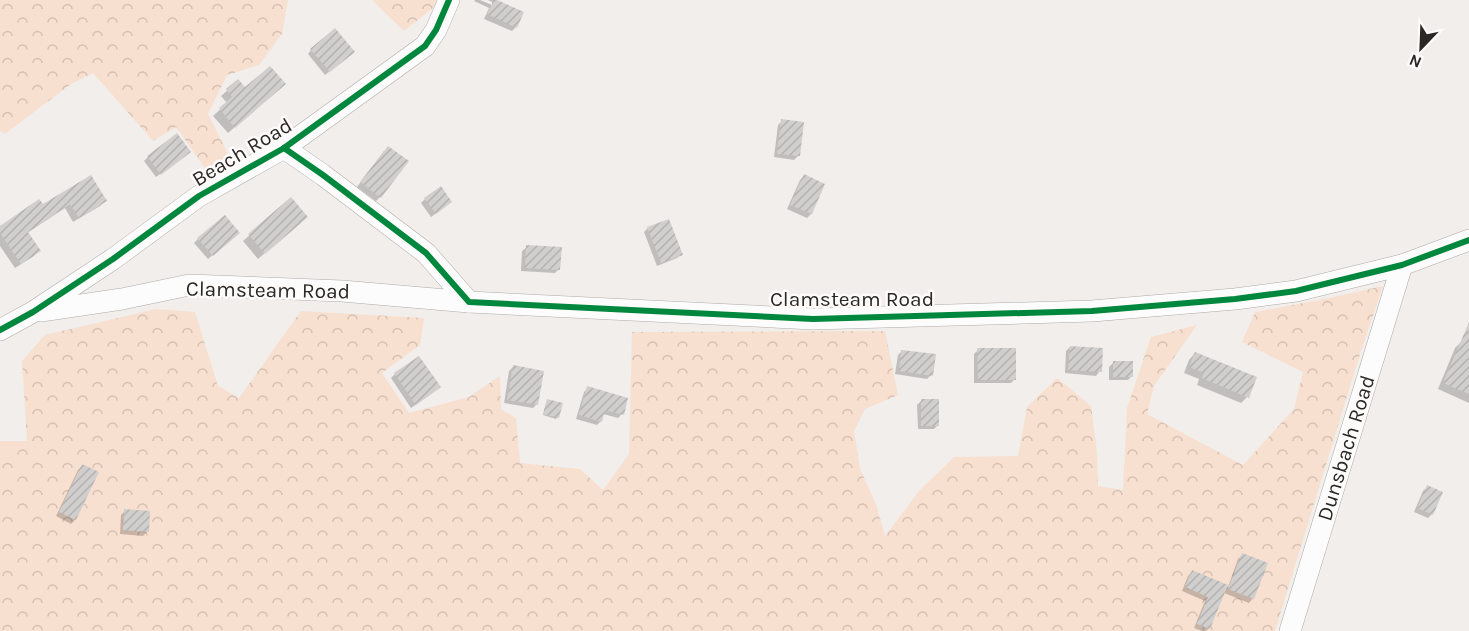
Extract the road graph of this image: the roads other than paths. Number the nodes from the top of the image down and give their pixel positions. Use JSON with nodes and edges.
{"nodes":[{"id":1,"x":448,"y":0,"type":"edge"},
{"id":2,"x":284,"y":147,"type":"junction"},
{"id":3,"x":1469,"y":240,"type":"edge"},
{"id":4,"x":1402,"y":265,"type":"junction"},
{"id":5,"x":469,"y":302,"type":"junction"},
{"id":6,"x":33,"y":312,"type":"junction"},
{"id":7,"x":0,"y":330,"type":"edge"},
{"id":8,"x":1290,"y":631,"type":"edge"}],
"edges":[{"from":1,"to":2,"type":"street","name":"Beach Road"},
{"from":2,"to":5,"type":"street"},
{"from":2,"to":6,"type":"street","name":"Beach Road"},
{"from":3,"to":4,"type":"street","name":"Clamsteam Road"},
{"from":4,"to":5,"type":"street","name":"Clamsteam Road"},
{"from":4,"to":8,"type":"street","name":"Dunsbach Road"},
{"from":5,"to":6,"type":"street","name":"Clamsteam Road"},
{"from":6,"to":7,"type":"street","name":"Beach Road"}]}
